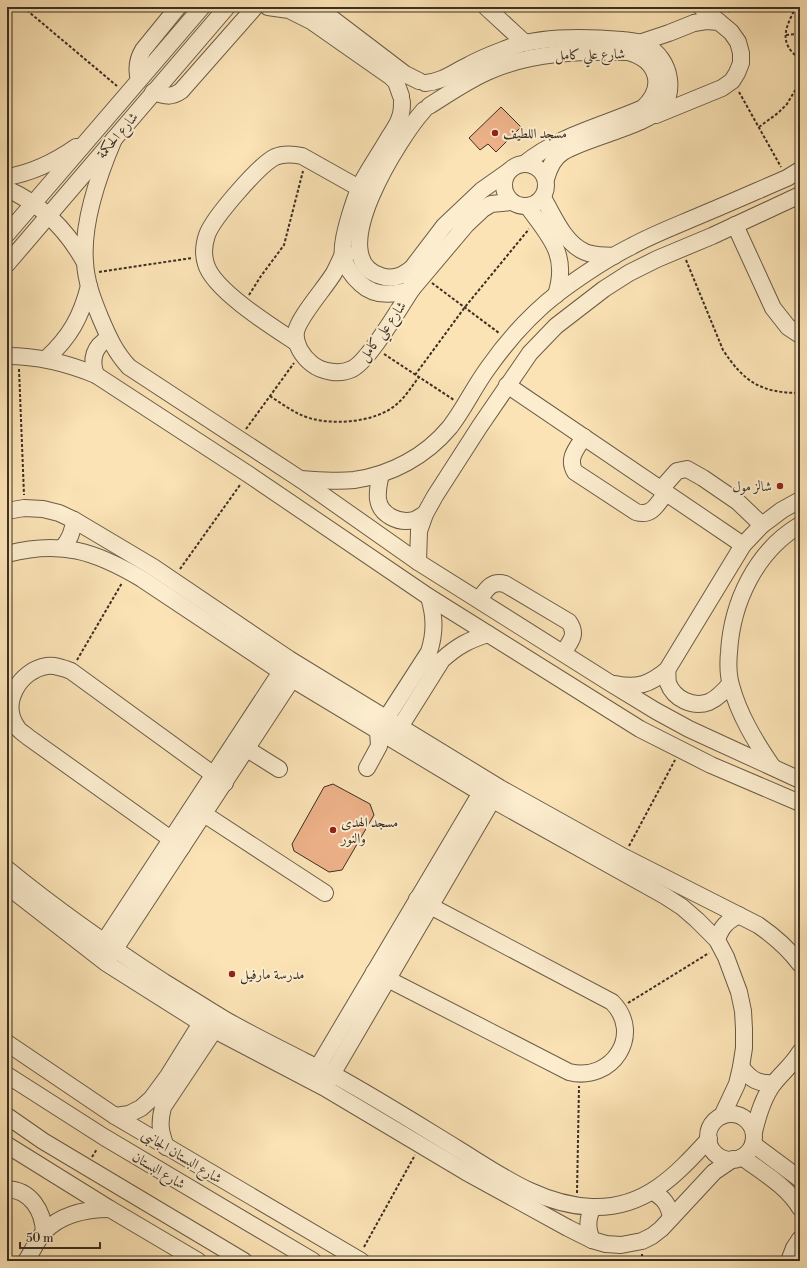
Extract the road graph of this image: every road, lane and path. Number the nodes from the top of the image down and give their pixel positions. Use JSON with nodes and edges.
{"nodes":[{"id":1,"x":23,"y":7,"type":"edge"},
{"id":2,"x":178,"y":7,"type":"edge"},
{"id":3,"x":202,"y":7,"type":"edge"},
{"id":4,"x":227,"y":7,"type":"edge"},
{"id":5,"x":260,"y":7,"type":"edge"},
{"id":6,"x":317,"y":7,"type":"edge"},
{"id":7,"x":486,"y":7,"type":"edge"},
{"id":8,"x":701,"y":7,"type":"edge"},
{"id":9,"x":796,"y":7,"type":"edge"},
{"id":10,"x":719,"y":22,"type":"junction"},
{"id":11,"x":800,"y":22,"type":"edge"},
{"id":12,"x":800,"y":27,"type":"edge"},
{"id":13,"x":786,"y":35,"type":"junction"},
{"id":14,"x":799,"y":36,"type":"edge"},
{"id":15,"x":525,"y":43,"type":"junction"},
{"id":16,"x":633,"y":45,"type":"junction"},
{"id":17,"x":800,"y":59,"type":"edge"},
{"id":18,"x":139,"y":80,"type":"junction"},
{"id":19,"x":732,"y":81,"type":"junction"},
{"id":20,"x":422,"y":82,"type":"junction"},
{"id":21,"x":800,"y":82,"type":"edge"},
{"id":22,"x":154,"y":92,"type":"junction"},
{"id":23,"x":128,"y":94,"type":"junction"},
{"id":24,"x":401,"y":99,"type":"junction"},
{"id":25,"x":427,"y":108,"type":"junction"},
{"id":26,"x":646,"y":113,"type":"junction"},
{"id":27,"x":758,"y":127,"type":"junction"},
{"id":28,"x":93,"y":134,"type":"junction"},
{"id":29,"x":114,"y":139,"type":"junction"},
{"id":30,"x":306,"y":158,"type":"junction"},
{"id":31,"x":524,"y":164,"type":"junction"},
{"id":32,"x":509,"y":171,"type":"junction"},
{"id":33,"x":794,"y":174,"type":"edge"},
{"id":34,"x":7,"y":177,"type":"edge"},
{"id":35,"x":546,"y":179,"type":"junction"},
{"id":36,"x":359,"y":188,"type":"junction"},
{"id":37,"x":7,"y":189,"type":"edge"},
{"id":38,"x":800,"y":195,"type":"edge"},
{"id":39,"x":543,"y":198,"type":"junction"},
{"id":40,"x":512,"y":202,"type":"junction"},
{"id":41,"x":33,"y":203,"type":"junction"},
{"id":42,"x":533,"y":213,"type":"junction"},
{"id":43,"x":703,"y":214,"type":"junction"},
{"id":44,"x":49,"y":215,"type":"junction"},
{"id":45,"x":735,"y":225,"type":"junction"},
{"id":46,"x":7,"y":234,"type":"edge"},
{"id":47,"x":712,"y":236,"type":"junction"},
{"id":48,"x":682,"y":248,"type":"junction"},
{"id":49,"x":359,"y":253,"type":"junction"},
{"id":50,"x":343,"y":254,"type":"junction"},
{"id":51,"x":204,"y":256,"type":"junction"},
{"id":52,"x":614,"y":256,"type":"junction"},
{"id":53,"x":7,"y":264,"type":"edge"},
{"id":54,"x":406,"y":273,"type":"junction"},
{"id":55,"x":86,"y":274,"type":"junction"},
{"id":56,"x":423,"y":276,"type":"junction"},
{"id":57,"x":412,"y":289,"type":"junction"},
{"id":58,"x":556,"y":295,"type":"junction"},
{"id":59,"x":243,"y":305,"type":"junction"},
{"id":60,"x":465,"y":307,"type":"junction"},
{"id":61,"x":800,"y":335,"type":"edge"},
{"id":62,"x":109,"y":338,"type":"junction"},
{"id":63,"x":509,"y":340,"type":"junction"},
{"id":64,"x":373,"y":347,"type":"junction"},
{"id":65,"x":299,"y":348,"type":"junction"},
{"id":66,"x":13,"y":356,"type":"edge"},
{"id":67,"x":46,"y":359,"type":"junction"},
{"id":68,"x":415,"y":374,"type":"junction"},
{"id":69,"x":96,"y":375,"type":"junction"},
{"id":70,"x":419,"y":377,"type":"junction"},
{"id":71,"x":507,"y":385,"type":"junction"},
{"id":72,"x":800,"y":393,"type":"edge"},
{"id":73,"x":270,"y":396,"type":"junction"},
{"id":74,"x":463,"y":406,"type":"junction"},
{"id":75,"x":584,"y":437,"type":"junction"},
{"id":76,"x":238,"y":439,"type":"junction"},
{"id":77,"x":248,"y":474,"type":"junction"},
{"id":78,"x":381,"y":474,"type":"junction"},
{"id":79,"x":300,"y":479,"type":"junction"},
{"id":80,"x":663,"y":491,"type":"junction"},
{"id":81,"x":800,"y":500,"type":"edge"},
{"id":82,"x":24,"y":508,"type":"junction"},
{"id":83,"x":7,"y":511,"type":"edge"},
{"id":84,"x":425,"y":514,"type":"junction"},
{"id":85,"x":74,"y":520,"type":"junction"},
{"id":86,"x":762,"y":525,"type":"junction"},
{"id":87,"x":800,"y":525,"type":"edge"},
{"id":88,"x":743,"y":545,"type":"junction"},
{"id":89,"x":62,"y":548,"type":"junction"},
{"id":90,"x":7,"y":554,"type":"edge"},
{"id":91,"x":418,"y":562,"type":"junction"},
{"id":92,"x":129,"y":571,"type":"junction"},
{"id":93,"x":172,"y":580,"type":"junction"},
{"id":94,"x":430,"y":597,"type":"junction"},
{"id":95,"x":479,"y":600,"type":"junction"},
{"id":96,"x":488,"y":634,"type":"junction"},
{"id":97,"x":557,"y":650,"type":"junction"},
{"id":98,"x":539,"y":666,"type":"junction"},
{"id":99,"x":291,"y":669,"type":"junction"},
{"id":100,"x":667,"y":670,"type":"junction"},
{"id":101,"x":71,"y":671,"type":"junction"},
{"id":102,"x":610,"y":683,"type":"junction"},
{"id":103,"x":730,"y":684,"type":"junction"},
{"id":104,"x":387,"y":733,"type":"junction"},
{"id":105,"x":247,"y":749,"type":"junction"},
{"id":106,"x":680,"y":750,"type":"junction"},
{"id":107,"x":772,"y":766,"type":"junction"},
{"id":108,"x":367,"y":768,"type":"dead end"},
{"id":109,"x":279,"y":769,"type":"dead end"},
{"id":110,"x":219,"y":779,"type":"junction"},
{"id":111,"x":800,"y":780,"type":"edge"},
{"id":112,"x":490,"y":790,"type":"junction"},
{"id":113,"x":800,"y":803,"type":"edge"},
{"id":114,"x":204,"y":814,"type":"junction"},
{"id":115,"x":177,"y":843,"type":"junction"},
{"id":116,"x":624,"y":857,"type":"junction"},
{"id":117,"x":7,"y":869,"type":"edge"},
{"id":118,"x":7,"y":886,"type":"edge"},
{"id":119,"x":324,"y":893,"type":"dead end"},
{"id":120,"x":424,"y":903,"type":"junction"},
{"id":121,"x":738,"y":915,"type":"junction"},
{"id":122,"x":719,"y":943,"type":"junction"},
{"id":123,"x":105,"y":953,"type":"junction"},
{"id":124,"x":800,"y":964,"type":"edge"},
{"id":125,"x":381,"y":976,"type":"junction"},
{"id":126,"x":619,"y":1009,"type":"junction"},
{"id":127,"x":212,"y":1020,"type":"junction"},
{"id":128,"x":7,"y":1043,"type":"edge"},
{"id":129,"x":800,"y":1052,"type":"edge"},
{"id":130,"x":741,"y":1067,"type":"junction"},
{"id":131,"x":579,"y":1074,"type":"junction"},
{"id":132,"x":7,"y":1075,"type":"edge"},
{"id":133,"x":321,"y":1078,"type":"junction"},
{"id":134,"x":774,"y":1083,"type":"junction"},
{"id":135,"x":7,"y":1116,"type":"edge"},
{"id":136,"x":115,"y":1116,"type":"junction"},
{"id":137,"x":722,"y":1116,"type":"junction"},
{"id":138,"x":104,"y":1137,"type":"junction"},
{"id":139,"x":754,"y":1138,"type":"junction"},
{"id":140,"x":709,"y":1139,"type":"junction"},
{"id":141,"x":43,"y":1140,"type":"junction"},
{"id":142,"x":7,"y":1145,"type":"edge"},
{"id":143,"x":421,"y":1145,"type":"junction"},
{"id":144,"x":166,"y":1147,"type":"junction"},
{"id":145,"x":737,"y":1158,"type":"junction"},
{"id":146,"x":32,"y":1160,"type":"junction"},
{"id":147,"x":87,"y":1166,"type":"junction"},
{"id":148,"x":800,"y":1179,"type":"edge"},
{"id":149,"x":7,"y":1189,"type":"edge"},
{"id":150,"x":652,"y":1192,"type":"junction"},
{"id":151,"x":576,"y":1206,"type":"junction"},
{"id":152,"x":593,"y":1207,"type":"junction"},
{"id":153,"x":800,"y":1208,"type":"edge"},
{"id":154,"x":110,"y":1209,"type":"junction"},
{"id":155,"x":671,"y":1218,"type":"junction"},
{"id":156,"x":44,"y":1232,"type":"junction"},
{"id":157,"x":800,"y":1239,"type":"edge"},
{"id":158,"x":592,"y":1240,"type":"junction"},
{"id":159,"x":359,"y":1260,"type":"edge"},
{"id":160,"x":26,"y":1261,"type":"edge"},
{"id":161,"x":198,"y":1261,"type":"edge"},
{"id":162,"x":244,"y":1261,"type":"edge"},
{"id":163,"x":313,"y":1261,"type":"edge"},
{"id":164,"x":789,"y":1261,"type":"edge"}],
"edges":[{"from":1,"to":23,"type":"path"},
{"from":2,"to":18,"type":"street"},
{"from":3,"to":18,"type":"street","name":"شارع الحكمة"},
{"from":4,"to":22,"type":"street","name":"شارع الحكمة"},
{"from":5,"to":22,"type":"street"},
{"from":5,"to":24,"type":"street"},
{"from":6,"to":20,"type":"street"},
{"from":7,"to":15,"type":"street"},
{"from":8,"to":10,"type":"street"},
{"from":9,"to":11,"type":"path"},
{"from":9,"to":13,"type":"path"},
{"from":10,"to":16,"type":"street","name":"شارع علي كامل"},
{"from":10,"to":19,"type":"street"},
{"from":12,"to":14,"type":"path"},
{"from":13,"to":14,"type":"path"},
{"from":13,"to":17,"type":"path"},
{"from":15,"to":16,"type":"street","name":"شارع علي كامل"},
{"from":15,"to":20,"type":"street","name":"شارع علي كامل"},
{"from":16,"to":25,"type":"street","name":"شارع علي كامل"},
{"from":16,"to":26,"type":"street","name":"شارع علي كامل"},
{"from":18,"to":23,"type":"street","name":"شارع الحكمة"},
{"from":19,"to":26,"type":"street"},
{"from":19,"to":27,"type":"path"},
{"from":20,"to":24,"type":"street"},
{"from":20,"to":25,"type":"street"},
{"from":21,"to":27,"type":"path"},
{"from":22,"to":29,"type":"street","name":"شارع الحكمة"},
{"from":23,"to":28,"type":"street","name":"شارع الحكمة"},
{"from":24,"to":25,"type":"street"},
{"from":24,"to":36,"type":"street"},
{"from":25,"to":49,"type":"street","name":"شارع علي كامل"},
{"from":26,"to":31,"type":"street"},
{"from":26,"to":35,"type":"street"},
{"from":27,"to":33,"type":"path"},
{"from":28,"to":34,"type":"street"},
{"from":28,"to":41,"type":"street","name":"شارع الحكمة"},
{"from":29,"to":44,"type":"street","name":"شارع الحكمة"},
{"from":29,"to":55,"type":"street"},
{"from":30,"to":36,"type":"street"},
{"from":30,"to":51,"type":"street"},
{"from":30,"to":59,"type":"path"},
{"from":31,"to":32,"type":"street"},
{"from":31,"to":35,"type":"street"},
{"from":32,"to":40,"type":"street"},
{"from":32,"to":54,"type":"street"},
{"from":33,"to":43,"type":"street"},
{"from":35,"to":39,"type":"street"},
{"from":36,"to":50,"type":"street"},
{"from":37,"to":41,"type":"street"},
{"from":38,"to":45,"type":"street"},
{"from":39,"to":42,"type":"street"},
{"from":39,"to":52,"type":"street"},
{"from":40,"to":42,"type":"street"},
{"from":40,"to":56,"type":"street","name":"شارع علي كامل"},
{"from":41,"to":44,"type":"street"},
{"from":41,"to":46,"type":"street","name":"شارع الحكمة"},
{"from":42,"to":58,"type":"street"},
{"from":42,"to":60,"type":"path"},
{"from":43,"to":47,"type":"street"},
{"from":43,"to":52,"type":"street"},
{"from":44,"to":53,"type":"street","name":"شارع الحكمة"},
{"from":44,"to":55,"type":"street"},
{"from":45,"to":47,"type":"street"},
{"from":45,"to":61,"type":"street"},
{"from":47,"to":48,"type":"street"},
{"from":48,"to":71,"type":"street"},
{"from":48,"to":72,"type":"path"},
{"from":49,"to":50,"type":"street"},
{"from":49,"to":54,"type":"street","name":"شارع علي كامل"},
{"from":50,"to":57,"type":"street","name":"شارع علي كامل"},
{"from":50,"to":65,"type":"street"},
{"from":51,"to":55,"type":"path"},
{"from":51,"to":59,"type":"street","name":"شارع علي كامل"},
{"from":52,"to":58,"type":"street"},
{"from":54,"to":57,"type":"street"},
{"from":55,"to":62,"type":"street"},
{"from":55,"to":67,"type":"street"},
{"from":56,"to":57,"type":"street","name":"شارع علي كامل"},
{"from":56,"to":60,"type":"path"},
{"from":57,"to":64,"type":"street","name":"شارع علي كامل"},
{"from":58,"to":63,"type":"street"},
{"from":59,"to":65,"type":"street","name":"شارع علي كامل"},
{"from":60,"to":63,"type":"path"},
{"from":60,"to":68,"type":"path"},
{"from":62,"to":69,"type":"street"},
{"from":62,"to":76,"type":"street"},
{"from":63,"to":74,"type":"street"},
{"from":64,"to":65,"type":"street","name":"شارع علي كامل"},
{"from":64,"to":68,"type":"path"},
{"from":65,"to":73,"type":"path"},
{"from":66,"to":67,"type":"street"},
{"from":66,"to":82,"type":"path"},
{"from":67,"to":69,"type":"street"},
{"from":68,"to":70,"type":"path"},
{"from":69,"to":77,"type":"street"},
{"from":70,"to":73,"type":"path"},
{"from":70,"to":74,"type":"path"},
{"from":71,"to":75,"type":"street"},
{"from":71,"to":84,"type":"street"},
{"from":73,"to":76,"type":"path"},
{"from":74,"to":78,"type":"street"},
{"from":75,"to":80,"type":"street"},
{"from":75,"to":80,"type":"street"},
{"from":76,"to":79,"type":"street"},
{"from":77,"to":93,"type":"path"},
{"from":77,"to":94,"type":"street"},
{"from":78,"to":79,"type":"street"},
{"from":78,"to":84,"type":"street"},
{"from":79,"to":91,"type":"street"},
{"from":80,"to":86,"type":"street"},
{"from":80,"to":88,"type":"street"},
{"from":81,"to":86,"type":"street"},
{"from":82,"to":83,"type":"street"},
{"from":82,"to":85,"type":"street"},
{"from":84,"to":91,"type":"street"},
{"from":85,"to":89,"type":"street"},
{"from":85,"to":93,"type":"street"},
{"from":86,"to":88,"type":"street"},
{"from":87,"to":103,"type":"street"},
{"from":88,"to":100,"type":"street"},
{"from":89,"to":90,"type":"street"},
{"from":89,"to":92,"type":"street"},
{"from":91,"to":95,"type":"street"},
{"from":92,"to":99,"type":"street"},
{"from":92,"to":101,"type":"path"},
{"from":93,"to":99,"type":"street"},
{"from":94,"to":96,"type":"street"},
{"from":94,"to":104,"type":"street"},
{"from":95,"to":97,"type":"street"},
{"from":95,"to":97,"type":"street"},
{"from":96,"to":98,"type":"street"},
{"from":96,"to":104,"type":"street"},
{"from":97,"to":98,"type":"street"},
{"from":97,"to":102,"type":"street"},
{"from":98,"to":106,"type":"street"},
{"from":99,"to":104,"type":"street"},
{"from":99,"to":105,"type":"street"},
{"from":99,"to":110,"type":"street"},
{"from":100,"to":102,"type":"street"},
{"from":100,"to":103,"type":"street"},
{"from":101,"to":110,"type":"street"},
{"from":101,"to":115,"type":"street"},
{"from":102,"to":107,"type":"street"},
{"from":103,"to":107,"type":"street"},
{"from":104,"to":108,"type":"street"},
{"from":104,"to":112,"type":"street"},
{"from":105,"to":109,"type":"street"},
{"from":105,"to":110,"type":"street"},
{"from":106,"to":113,"type":"street"},
{"from":106,"to":116,"type":"path"},
{"from":107,"to":111,"type":"street"},
{"from":110,"to":114,"type":"street"},
{"from":110,"to":115,"type":"street"},
{"from":112,"to":116,"type":"street"},
{"from":112,"to":120,"type":"street"},
{"from":112,"to":122,"type":"street"},
{"from":114,"to":115,"type":"street"},
{"from":114,"to":119,"type":"street"},
{"from":115,"to":123,"type":"street"},
{"from":116,"to":121,"type":"street"},
{"from":117,"to":123,"type":"street"},
{"from":118,"to":123,"type":"street"},
{"from":120,"to":125,"type":"street"},
{"from":120,"to":126,"type":"street"},
{"from":121,"to":122,"type":"street"},
{"from":121,"to":124,"type":"street"},
{"from":122,"to":126,"type":"path"},
{"from":122,"to":130,"type":"street"},
{"from":123,"to":127,"type":"street"},
{"from":125,"to":131,"type":"street"},
{"from":125,"to":133,"type":"street"},
{"from":126,"to":131,"type":"street"},
{"from":127,"to":133,"type":"street"},
{"from":127,"to":136,"type":"street"},
{"from":127,"to":144,"type":"street"},
{"from":128,"to":136,"type":"street","name":"شارع البستان الجانبى"},
{"from":129,"to":134,"type":"street"},
{"from":130,"to":134,"type":"street"},
{"from":130,"to":137,"type":"street"},
{"from":131,"to":151,"type":"path"},
{"from":132,"to":138,"type":"street","name":"شارع البستان"},
{"from":133,"to":143,"type":"street"},
{"from":133,"to":151,"type":"street"},
{"from":134,"to":139,"type":"street"},
{"from":135,"to":141,"type":"street"},
{"from":136,"to":144,"type":"street","name":"شارع البستان الجانبى"},
{"from":137,"to":139,"type":"street"},
{"from":137,"to":140,"type":"street"},
{"from":138,"to":147,"type":"path"},
{"from":138,"to":163,"type":"street","name":"شارع البستان"},
{"from":139,"to":145,"type":"street"},
{"from":139,"to":148,"type":"street"},
{"from":140,"to":145,"type":"street"},
{"from":140,"to":150,"type":"street"},
{"from":141,"to":146,"type":"street"},
{"from":141,"to":147,"type":"street"},
{"from":142,"to":146,"type":"street"},
{"from":143,"to":158,"type":"street"},
{"from":143,"to":159,"type":"path"},
{"from":144,"to":159,"type":"street","name":"شارع البستان الجانبى"},
{"from":145,"to":153,"type":"street"},
{"from":145,"to":155,"type":"street"},
{"from":146,"to":154,"type":"street"},
{"from":147,"to":162,"type":"street"},
{"from":149,"to":156,"type":"street"},
{"from":150,"to":152,"type":"street"},
{"from":150,"to":155,"type":"street"},
{"from":151,"to":152,"type":"street"},
{"from":152,"to":158,"type":"street"},
{"from":154,"to":156,"type":"street"},
{"from":154,"to":161,"type":"street"},
{"from":155,"to":158,"type":"street"},
{"from":156,"to":160,"type":"street"},
{"from":157,"to":164,"type":"street"}]}
